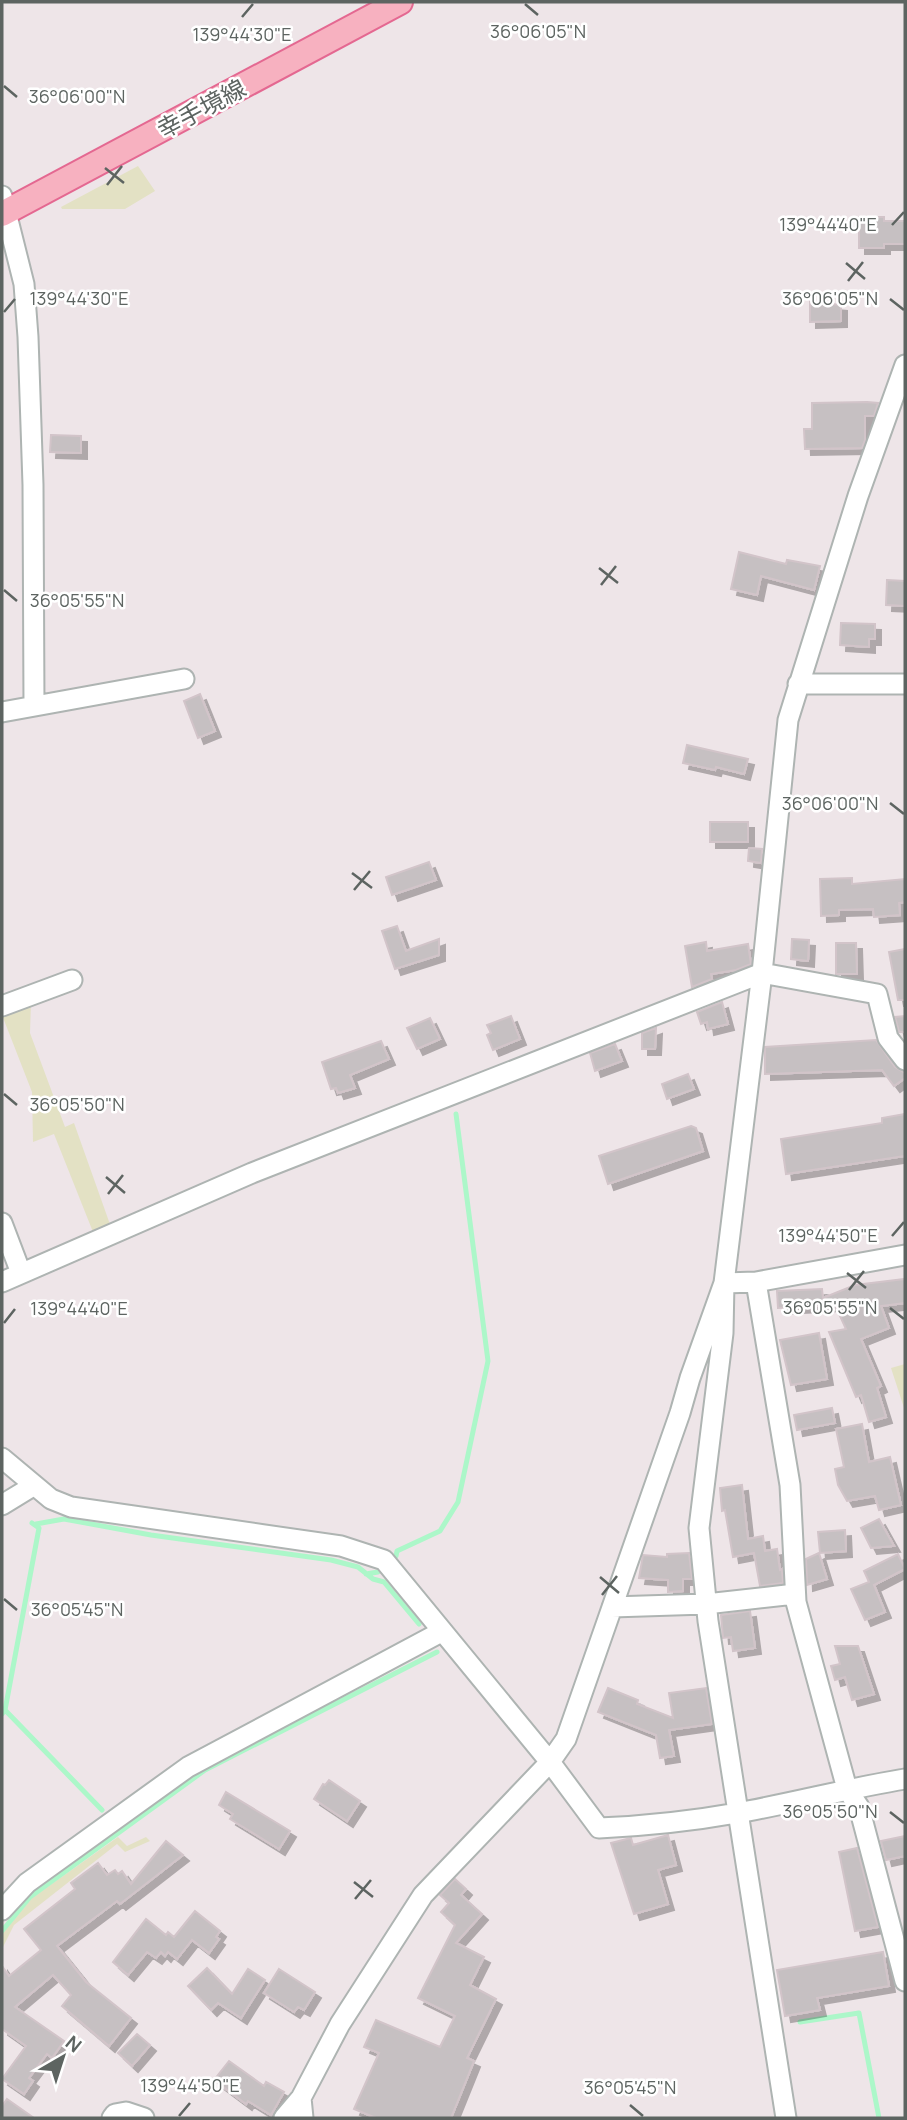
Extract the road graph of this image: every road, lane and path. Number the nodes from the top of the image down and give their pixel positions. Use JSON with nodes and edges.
{"nodes":[{"id":1,"x":400,"y":2,"type":"edge"},
{"id":2,"x":3,"y":207,"type":"edge"},
{"id":3,"x":905,"y":365,"type":"edge"},
{"id":4,"x":184,"y":679,"type":"dead end"},
{"id":5,"x":798,"y":684,"type":"junction"},
{"id":6,"x":905,"y":684,"type":"edge"},
{"id":7,"x":34,"y":706,"type":"junction"},
{"id":8,"x":2,"y":712,"type":"edge"},
{"id":9,"x":762,"y":973,"type":"junction"},
{"id":10,"x":72,"y":980,"type":"dead end"},
{"id":11,"x":2,"y":1006,"type":"edge"},
{"id":12,"x":905,"y":1060,"type":"edge"},
{"id":13,"x":2,"y":1223,"type":"edge"},
{"id":14,"x":905,"y":1255,"type":"edge"},
{"id":15,"x":21,"y":1273,"type":"junction"},
{"id":16,"x":2,"y":1282,"type":"edge"},
{"id":17,"x":756,"y":1282,"type":"junction"},
{"id":18,"x":724,"y":1283,"type":"junction"},
{"id":19,"x":2,"y":1458,"type":"edge"},
{"id":20,"x":33,"y":1486,"type":"junction"},
{"id":21,"x":2,"y":1505,"type":"edge"},
{"id":22,"x":795,"y":1594,"type":"junction"},
{"id":23,"x":706,"y":1604,"type":"junction"},
{"id":24,"x":612,"y":1607,"type":"junction"},
{"id":25,"x":442,"y":1632,"type":"junction"},
{"id":26,"x":550,"y":1762,"type":"junction"},
{"id":27,"x":905,"y":1779,"type":"edge"},
{"id":28,"x":847,"y":1788,"type":"junction"},
{"id":29,"x":738,"y":1813,"type":"junction"},
{"id":30,"x":2,"y":1910,"type":"edge"},
{"id":31,"x":905,"y":1981,"type":"edge"},
{"id":32,"x":301,"y":2098,"type":"junction"},
{"id":33,"x":112,"y":2118,"type":"edge"},
{"id":34,"x":144,"y":2118,"type":"edge"},
{"id":35,"x":284,"y":2118,"type":"edge"},
{"id":36,"x":303,"y":2118,"type":"edge"},
{"id":37,"x":786,"y":2118,"type":"edge"}],
"edges":[{"from":1,"to":2,"type":"main road","name":"幸手境線"},
{"from":2,"to":7,"type":"street"},
{"from":3,"to":5,"type":"street"},
{"from":4,"to":7,"type":"street"},
{"from":5,"to":6,"type":"street"},
{"from":5,"to":9,"type":"street"},
{"from":7,"to":8,"type":"street"},
{"from":9,"to":12,"type":"street"},
{"from":9,"to":15,"type":"street"},
{"from":9,"to":18,"type":"street"},
{"from":10,"to":11,"type":"street"},
{"from":13,"to":15,"type":"street"},
{"from":14,"to":17,"type":"street"},
{"from":15,"to":16,"type":"street"},
{"from":17,"to":18,"type":"street"},
{"from":17,"to":22,"type":"street"},
{"from":18,"to":23,"type":"street"},
{"from":18,"to":24,"type":"street"},
{"from":19,"to":20,"type":"street"},
{"from":20,"to":21,"type":"street"},
{"from":20,"to":25,"type":"street"},
{"from":22,"to":23,"type":"street"},
{"from":22,"to":28,"type":"street"},
{"from":23,"to":24,"type":"street"},
{"from":23,"to":29,"type":"street"},
{"from":24,"to":26,"type":"street"},
{"from":25,"to":26,"type":"street"},
{"from":25,"to":30,"type":"street"},
{"from":26,"to":29,"type":"street"},
{"from":26,"to":32,"type":"street"},
{"from":27,"to":28,"type":"street"},
{"from":28,"to":29,"type":"street"},
{"from":28,"to":31,"type":"street"},
{"from":29,"to":37,"type":"street"},
{"from":32,"to":35,"type":"street"},
{"from":32,"to":36,"type":"street"},
{"from":33,"to":34,"type":"street"}]}
